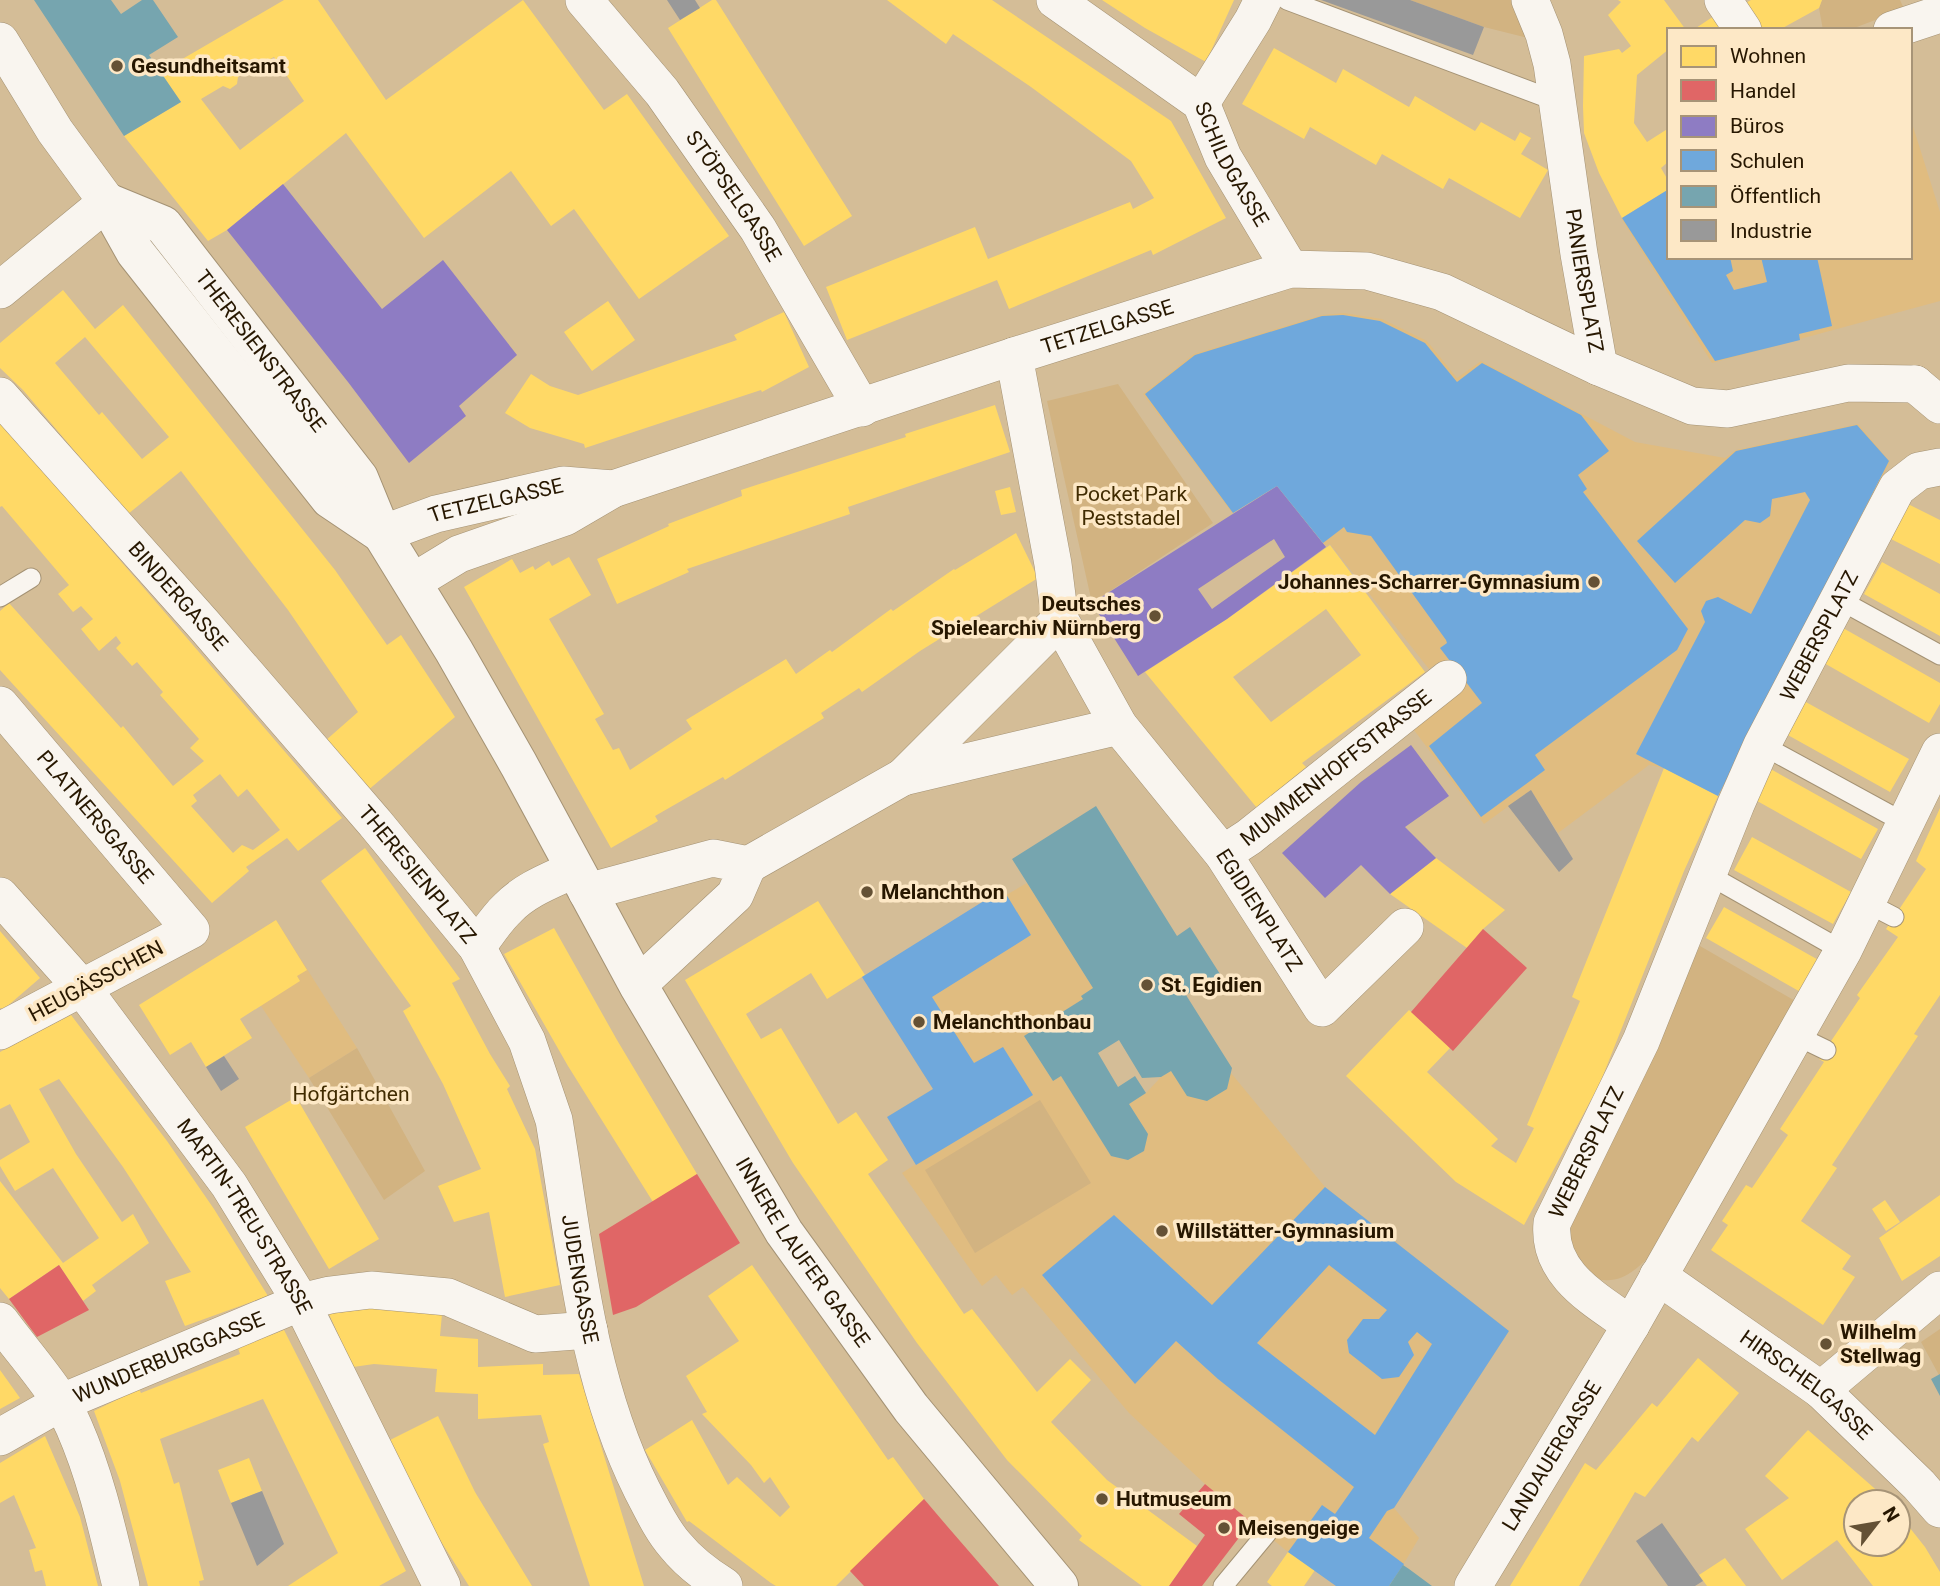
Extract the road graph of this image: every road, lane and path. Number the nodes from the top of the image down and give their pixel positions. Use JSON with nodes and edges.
{"nodes":[{"id":1,"x":584,"y":0,"type":"edge"},
{"id":2,"x":1055,"y":0,"type":"edge"},
{"id":3,"x":1263,"y":0,"type":"edge"},
{"id":4,"x":1287,"y":0,"type":"edge"},
{"id":5,"x":1530,"y":0,"type":"edge"},
{"id":6,"x":1723,"y":0,"type":"edge"},
{"id":7,"x":1940,"y":14,"type":"edge"},
{"id":8,"x":1742,"y":28,"type":"edge"},
{"id":9,"x":1898,"y":28,"type":"edge"},
{"id":10,"x":0,"y":41,"type":"edge"},
{"id":11,"x":1556,"y":101,"type":"junction"},
{"id":12,"x":1201,"y":103,"type":"junction"},
{"id":13,"x":107,"y":202,"type":"junction"},
{"id":14,"x":1290,"y":270,"type":"junction"},
{"id":15,"x":210,"y":285,"type":"junction"},
{"id":16,"x":0,"y":290,"type":"edge"},
{"id":17,"x":179,"y":308,"type":"junction"},
{"id":18,"x":1014,"y":356,"type":"junction"},
{"id":19,"x":1599,"y":367,"type":"junction"},
{"id":20,"x":1932,"y":386,"type":"edge"},
{"id":21,"x":0,"y":396,"type":"edge"},
{"id":22,"x":862,"y":408,"type":"junction"},
{"id":23,"x":1929,"y":469,"type":"edge"},
{"id":24,"x":613,"y":489,"type":"junction"},
{"id":25,"x":382,"y":534,"type":"junction"},
{"id":26,"x":31,"y":578,"type":"dead end"},
{"id":27,"x":412,"y":582,"type":"junction"},
{"id":28,"x":0,"y":597,"type":"edge"},
{"id":29,"x":1838,"y":599,"type":"junction"},
{"id":30,"x":1060,"y":620,"type":"junction"},
{"id":31,"x":1940,"y":655,"type":"edge"},
{"id":32,"x":1447,"y":679,"type":"dead end"},
{"id":33,"x":0,"y":705,"type":"edge"},
{"id":34,"x":1119,"y":726,"type":"junction"},
{"id":35,"x":1762,"y":745,"type":"junction"},
{"id":36,"x":1940,"y":752,"type":"edge"},
{"id":37,"x":903,"y":777,"type":"junction"},
{"id":38,"x":354,"y":799,"type":"joint"},
{"id":39,"x":1905,"y":823,"type":"junction"},
{"id":40,"x":1223,"y":854,"type":"junction"},
{"id":41,"x":748,"y":866,"type":"junction"},
{"id":42,"x":1707,"y":874,"type":"junction"},
{"id":43,"x":581,"y":880,"type":"junction"},
{"id":44,"x":0,"y":896,"type":"edge"},
{"id":45,"x":1405,"y":927,"type":"dead end"},
{"id":46,"x":191,"y":930,"type":"joint"},
{"id":47,"x":477,"y":947,"type":"junction"},
{"id":48,"x":1843,"y":951,"type":"junction"},
{"id":49,"x":638,"y":985,"type":"junction"},
{"id":50,"x":83,"y":989,"type":"junction"},
{"id":51,"x":0,"y":1031,"type":"edge"},
{"id":52,"x":1658,"y":1276,"type":"junction"},
{"id":53,"x":1940,"y":1290,"type":"edge"},
{"id":54,"x":302,"y":1303,"type":"junction"},
{"id":55,"x":0,"y":1321,"type":"edge"},
{"id":56,"x":1631,"y":1325,"type":"junction"},
{"id":57,"x":589,"y":1330,"type":"junction"},
{"id":58,"x":1821,"y":1390,"type":"junction"},
{"id":59,"x":60,"y":1403,"type":"junction"},
{"id":60,"x":0,"y":1437,"type":"edge"},
{"id":61,"x":1940,"y":1509,"type":"edge"},
{"id":62,"x":1267,"y":1533,"type":"dead end"},
{"id":63,"x":430,"y":1582,"type":"edge"},
{"id":64,"x":716,"y":1584,"type":"edge"},
{"id":65,"x":121,"y":1586,"type":"edge"},
{"id":66,"x":1059,"y":1586,"type":"edge"},
{"id":67,"x":1223,"y":1586,"type":"edge"},
{"id":68,"x":1473,"y":1586,"type":"edge"}],
"edges":[{"from":1,"to":22,"type":"street","name":"STÖPSELGASSE"},
{"from":2,"to":12,"type":"street","name":"SCHILDGASSE"},
{"from":3,"to":12,"type":"street"},
{"from":4,"to":11,"type":"lane"},
{"from":5,"to":11,"type":"street","name":"PANIERSPLATZ"},
{"from":6,"to":8,"type":"street"},
{"from":7,"to":9,"type":"street"},
{"from":10,"to":13,"type":"street","name":"THERESIENSTRASSE"},
{"from":11,"to":19,"type":"street","name":"PANIERSPLATZ"},
{"from":12,"to":14,"type":"street","name":"SCHILDGASSE"},
{"from":13,"to":15,"type":"street","name":"THERESIENSTRASSE"},
{"from":13,"to":16,"type":"street"},
{"from":13,"to":17,"type":"street","name":"THERESIENSTRASSE"},
{"from":14,"to":18,"type":"street","name":"TETZELGASSE"},
{"from":14,"to":19,"type":"street","name":"TETZELGASSE"},
{"from":15,"to":17,"type":"street"},
{"from":15,"to":25,"type":"street","name":"THERESIENSTRASSE"},
{"from":17,"to":25,"type":"street","name":"THERESIENSTRASSE"},
{"from":18,"to":22,"type":"street","name":"TETZELGASSE"},
{"from":18,"to":30,"type":"street"},
{"from":19,"to":20,"type":"street","name":"PANIERSPLATZ"},
{"from":21,"to":38,"type":"street","name":"BINDERGASSE"},
{"from":22,"to":24,"type":"street","name":"TETZELGASSE"},
{"from":23,"to":29,"type":"street","name":"WEBERSPLATZ"},
{"from":24,"to":25,"type":"street","name":"TETZELGASSE"},
{"from":24,"to":27,"type":"street","name":"TETZELGASSE"},
{"from":25,"to":27,"type":"street","name":"THERESIENSTRASSE"},
{"from":26,"to":28,"type":"lane"},
{"from":27,"to":43,"type":"street","name":"THERESIENSTRASSE"},
{"from":29,"to":31,"type":"lane"},
{"from":29,"to":35,"type":"street","name":"WEBERSPLATZ"},
{"from":30,"to":34,"type":"street","name":"EGIDIENPLATZ"},
{"from":30,"to":37,"type":"street"},
{"from":32,"to":40,"type":"street","name":"MUMMENHOFFSTRASSE"},
{"from":33,"to":46,"type":"street","name":"PLATNERSGASSE"},
{"from":34,"to":37,"type":"street"},
{"from":34,"to":40,"type":"street","name":"EGIDIENPLATZ"},
{"from":35,"to":39,"type":"lane"},
{"from":35,"to":42,"type":"street","name":"WEBERSPLATZ"},
{"from":36,"to":39,"type":"street"},
{"from":37,"to":41,"type":"street"},
{"from":38,"to":47,"type":"street","name":"THERESIENPLATZ"},
{"from":39,"to":48,"type":"street"},
{"from":40,"to":45,"type":"street","name":"EGIDIENPLATZ"},
{"from":41,"to":43,"type":"street"},
{"from":41,"to":49,"type":"street"},
{"from":42,"to":48,"type":"lane"},
{"from":42,"to":56,"type":"street","name":"WEBERSPLATZ"},
{"from":43,"to":47,"type":"street","name":"THERESIENPLATZ"},
{"from":43,"to":49,"type":"street","name":"INNERE LAUFER GASSE"},
{"from":44,"to":50,"type":"street","name":"MARTIN-TREU-STRASSE"},
{"from":46,"to":50,"type":"street","name":"HEUGÄSSCHEN"},
{"from":47,"to":57,"type":"street","name":"JUDENGASSE"},
{"from":48,"to":52,"type":"street"},
{"from":49,"to":66,"type":"street","name":"INNERE LAUFER GASSE"},
{"from":50,"to":51,"type":"street","name":"HEUGÄSSCHEN"},
{"from":50,"to":54,"type":"street","name":"MARTIN-TREU-STRASSE"},
{"from":52,"to":56,"type":"street"},
{"from":52,"to":58,"type":"street","name":"HIRSCHELGASSE"},
{"from":53,"to":58,"type":"street"},
{"from":54,"to":57,"type":"street","name":"WUNDERBURGGASSE"},
{"from":54,"to":59,"type":"street","name":"WUNDERBURGGASSE"},
{"from":54,"to":63,"type":"street","name":"MARTIN-TREU-STRASSE"},
{"from":55,"to":59,"type":"street"},
{"from":56,"to":68,"type":"street","name":"LANDAUERGASSE"},
{"from":57,"to":64,"type":"street","name":"JUDENGASSE"},
{"from":58,"to":61,"type":"street","name":"HIRSCHELGASSE"},
{"from":59,"to":60,"type":"street","name":"WUNDERBURGGASSE"},
{"from":59,"to":65,"type":"street"},
{"from":62,"to":67,"type":"lane"}]}
